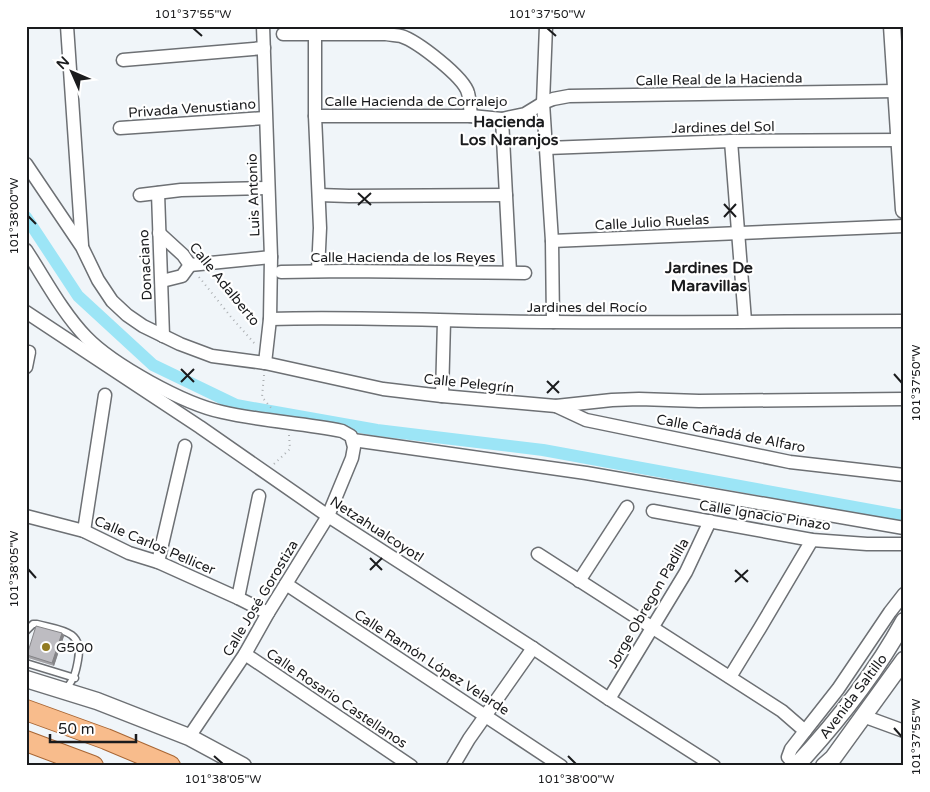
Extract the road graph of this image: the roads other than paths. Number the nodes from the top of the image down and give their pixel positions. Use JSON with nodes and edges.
{"nodes":[{"id":1,"x":67,"y":26,"type":"edge"},
{"id":2,"x":263,"y":26,"type":"edge"},
{"id":3,"x":546,"y":26,"type":"edge"},
{"id":4,"x":892,"y":26,"type":"edge"},
{"id":5,"x":283,"y":34,"type":"dead end"},
{"id":6,"x":315,"y":35,"type":"junction"},
{"id":7,"x":264,"y":48,"type":"junction"},
{"id":8,"x":123,"y":60,"type":"dead end"},
{"id":9,"x":897,"y":91,"type":"junction"},
{"id":10,"x":543,"y":103,"type":"junction"},
{"id":11,"x":315,"y":116,"type":"junction"},
{"id":12,"x":471,"y":116,"type":"junction"},
{"id":13,"x":265,"y":118,"type":"junction"},
{"id":14,"x":502,"y":119,"type":"junction"},
{"id":15,"x":120,"y":128,"type":"dead end"},
{"id":16,"x":900,"y":140,"type":"junction"},
{"id":17,"x":731,"y":141,"type":"junction"},
{"id":18,"x":547,"y":148,"type":"junction"},
{"id":19,"x":26,"y":164,"type":"edge"},
{"id":20,"x":268,"y":188,"type":"junction"},
{"id":21,"x":158,"y":193,"type":"junction"},
{"id":22,"x":140,"y":195,"type":"dead end"},
{"id":23,"x":320,"y":195,"type":"junction"},
{"id":24,"x":506,"y":195,"type":"junction"},
{"id":25,"x":904,"y":210,"type":"edge"},
{"id":26,"x":904,"y":226,"type":"edge"},
{"id":27,"x":159,"y":233,"type":"junction"},
{"id":28,"x":738,"y":233,"type":"junction"},
{"id":29,"x":552,"y":242,"type":"junction"},
{"id":30,"x":82,"y":247,"type":"junction"},
{"id":31,"x":26,"y":250,"type":"edge"},
{"id":32,"x":271,"y":257,"type":"junction"},
{"id":33,"x":190,"y":265,"type":"junction"},
{"id":34,"x":318,"y":271,"type":"junction"},
{"id":35,"x":281,"y":272,"type":"dead end"},
{"id":36,"x":510,"y":272,"type":"junction"},
{"id":37,"x":525,"y":273,"type":"dead end"},
{"id":38,"x":162,"y":280,"type":"junction"},
{"id":39,"x":26,"y":312,"type":"edge"},
{"id":40,"x":270,"y":319,"type":"junction"},
{"id":41,"x":444,"y":321,"type":"junction"},
{"id":42,"x":745,"y":321,"type":"junction"},
{"id":43,"x":904,"y":321,"type":"edge"},
{"id":44,"x":553,"y":322,"type":"junction"},
{"id":45,"x":163,"y":336,"type":"junction"},
{"id":46,"x":29,"y":352,"type":"dead end"},
{"id":47,"x":265,"y":359,"type":"junction"},
{"id":48,"x":26,"y":367,"type":"edge"},
{"id":49,"x":105,"y":395,"type":"dead end"},
{"id":50,"x":442,"y":396,"type":"junction"},
{"id":51,"x":904,"y":399,"type":"edge"},
{"id":52,"x":556,"y":406,"type":"junction"},
{"id":53,"x":353,"y":440,"type":"junction"},
{"id":54,"x":185,"y":446,"type":"dead end"},
{"id":55,"x":904,"y":475,"type":"edge"},
{"id":56,"x":259,"y":496,"type":"dead end"},
{"id":57,"x":627,"y":507,"type":"dead end"},
{"id":58,"x":653,"y":511,"type":"dead end"},
{"id":59,"x":26,"y":516,"type":"edge"},
{"id":60,"x":328,"y":516,"type":"junction"},
{"id":61,"x":710,"y":521,"type":"junction"},
{"id":62,"x":904,"y":528,"type":"edge"},
{"id":63,"x":84,"y":531,"type":"junction"},
{"id":64,"x":812,"y":540,"type":"junction"},
{"id":65,"x":904,"y":544,"type":"edge"},
{"id":66,"x":538,"y":554,"type":"dead end"},
{"id":67,"x":158,"y":562,"type":"junction"},
{"id":68,"x":579,"y":581,"type":"junction"},
{"id":69,"x":286,"y":584,"type":"junction"},
{"id":70,"x":904,"y":594,"type":"edge"},
{"id":71,"x":238,"y":598,"type":"junction"},
{"id":72,"x":268,"y":613,"type":"junction"},
{"id":73,"x":904,"y":621,"type":"edge"},
{"id":74,"x":652,"y":628,"type":"junction"},
{"id":75,"x":26,"y":631,"type":"edge"},
{"id":76,"x":533,"y":648,"type":"junction"},
{"id":77,"x":245,"y":654,"type":"junction"},
{"id":78,"x":904,"y":660,"type":"edge"},
{"id":79,"x":26,"y":663,"type":"edge"},
{"id":80,"x":730,"y":676,"type":"junction"},
{"id":81,"x":26,"y":679,"type":"edge"},
{"id":82,"x":70,"y":684,"type":"junction"},
{"id":83,"x":608,"y":699,"type":"junction"},
{"id":84,"x":26,"y":710,"type":"edge"},
{"id":85,"x":486,"y":716,"type":"junction"},
{"id":86,"x":863,"y":716,"type":"junction"},
{"id":87,"x":805,"y":731,"type":"junction"},
{"id":88,"x":904,"y":731,"type":"edge"},
{"id":89,"x":190,"y":737,"type":"junction"},
{"id":90,"x":26,"y":742,"type":"edge"},
{"id":91,"x":168,"y":765,"type":"edge"},
{"id":92,"x":93,"y":766,"type":"edge"},
{"id":93,"x":243,"y":766,"type":"edge"},
{"id":94,"x":411,"y":766,"type":"edge"},
{"id":95,"x":453,"y":766,"type":"edge"},
{"id":96,"x":561,"y":766,"type":"edge"},
{"id":97,"x":714,"y":766,"type":"edge"},
{"id":98,"x":796,"y":766,"type":"edge"},
{"id":99,"x":824,"y":766,"type":"edge"}],
"edges":[{"from":1,"to":30,"type":"street"},
{"from":2,"to":7,"type":"street","name":"Luis Antonio"},
{"from":3,"to":10,"type":"street"},
{"from":4,"to":9,"type":"street"},
{"from":5,"to":6,"type":"street"},
{"from":6,"to":11,"type":"street"},
{"from":6,"to":12,"type":"street"},
{"from":7,"to":8,"type":"street"},
{"from":7,"to":13,"type":"street","name":"Luis Antonio"},
{"from":9,"to":10,"type":"street","name":"Calle Real de la Hacienda"},
{"from":9,"to":16,"type":"street"},
{"from":10,"to":14,"type":"street","name":"Calle Hacienda de Corralejo"},
{"from":10,"to":18,"type":"street"},
{"from":11,"to":12,"type":"street","name":"Calle Hacienda de Corralejo"},
{"from":11,"to":23,"type":"street"},
{"from":12,"to":14,"type":"street","name":"Calle Hacienda de Corralejo"},
{"from":13,"to":15,"type":"street","name":"Privada Venustiano"},
{"from":13,"to":20,"type":"street","name":"Luis Antonio"},
{"from":14,"to":24,"type":"street"},
{"from":16,"to":17,"type":"street","name":"Jardines del Sol"},
{"from":16,"to":25,"type":"street"},
{"from":17,"to":18,"type":"street","name":"Jardines del Sol"},
{"from":17,"to":28,"type":"street"},
{"from":18,"to":29,"type":"street"},
{"from":19,"to":30,"type":"street"},
{"from":20,"to":21,"type":"street"},
{"from":20,"to":32,"type":"street","name":"Luis Antonio"},
{"from":21,"to":22,"type":"street"},
{"from":21,"to":27,"type":"street","name":"Donaciano"},
{"from":23,"to":24,"type":"street"},
{"from":23,"to":34,"type":"street"},
{"from":24,"to":36,"type":"street"},
{"from":26,"to":28,"type":"street","name":"Calle Julio Ruelas"},
{"from":27,"to":33,"type":"street","name":"Calle Adalberto"},
{"from":27,"to":38,"type":"street","name":"Donaciano"},
{"from":28,"to":29,"type":"street","name":"Calle Julio Ruelas"},
{"from":28,"to":42,"type":"street"},
{"from":29,"to":44,"type":"street"},
{"from":30,"to":45,"type":"street","name":"Calle Pelegrín"},
{"from":31,"to":53,"type":"street"},
{"from":32,"to":33,"type":"street"},
{"from":32,"to":40,"type":"street","name":"Luis Antonio"},
{"from":33,"to":38,"type":"street"},
{"from":34,"to":35,"type":"street","name":"Calle Hacienda de los Reyes"},
{"from":34,"to":36,"type":"street","name":"Calle Hacienda de los Reyes"},
{"from":36,"to":37,"type":"street","name":"Calle Hacienda de los Reyes"},
{"from":38,"to":45,"type":"street","name":"Donaciano"},
{"from":39,"to":60,"type":"street","name":"Netzahualcoyotl"},
{"from":40,"to":41,"type":"street","name":"Jardines del Rocío"},
{"from":40,"to":47,"type":"street","name":"Luis Antonio"},
{"from":41,"to":44,"type":"street","name":"Jardines del Rocío"},
{"from":41,"to":50,"type":"street"},
{"from":42,"to":43,"type":"street","name":"Jardines del Rocío"},
{"from":42,"to":44,"type":"street","name":"Jardines del Rocío"},
{"from":45,"to":47,"type":"street","name":"Calle Pelegrín"},
{"from":46,"to":48,"type":"street"},
{"from":47,"to":50,"type":"street","name":"Calle Pelegrín"},
{"from":49,"to":63,"type":"street"},
{"from":50,"to":52,"type":"street","name":"Calle Pelegrín"},
{"from":51,"to":52,"type":"street","name":"Calle Pelegrín"},
{"from":52,"to":55,"type":"street","name":"Calle Cañadá de Alfaro"},
{"from":53,"to":60,"type":"street","name":"Calle José Gorostiza"},
{"from":53,"to":62,"type":"street"},
{"from":54,"to":67,"type":"street"},
{"from":56,"to":71,"type":"street"},
{"from":57,"to":68,"type":"street"},
{"from":58,"to":61,"type":"street","name":"Calle Ignacio Pinazo"},
{"from":59,"to":63,"type":"street","name":"Calle Carlos Pellicer"},
{"from":60,"to":69,"type":"street","name":"Calle José Gorostiza"},
{"from":60,"to":76,"type":"street","name":"Netzahualcoyotl"},
{"from":61,"to":64,"type":"street","name":"Calle Ignacio Pinazo"},
{"from":61,"to":74,"type":"street","name":"Jorge Obregon Padilla"},
{"from":63,"to":67,"type":"street","name":"Calle Carlos Pellicer"},
{"from":64,"to":65,"type":"street","name":"Calle Ignacio Pinazo"},
{"from":64,"to":80,"type":"street"},
{"from":66,"to":68,"type":"street"},
{"from":67,"to":71,"type":"street","name":"Calle Carlos Pellicer"},
{"from":68,"to":74,"type":"street"},
{"from":69,"to":72,"type":"street","name":"Calle José Gorostiza"},
{"from":69,"to":85,"type":"street","name":"Calle Ramón López Velarde"},
{"from":70,"to":87,"type":"street"},
{"from":71,"to":72,"type":"street","name":"Calle Carlos Pellicer"},
{"from":72,"to":77,"type":"street","name":"Calle José Gorostiza"},
{"from":73,"to":98,"type":"street","name":"Avenida Saltillo"},
{"from":74,"to":80,"type":"street"},
{"from":74,"to":83,"type":"street","name":"Jorge Obregon Padilla"},
{"from":75,"to":82,"type":"lane"},
{"from":76,"to":83,"type":"street","name":"Netzahualcoyotl"},
{"from":76,"to":85,"type":"street"},
{"from":77,"to":89,"type":"street","name":"Calle José Gorostiza"},
{"from":77,"to":94,"type":"street","name":"Calle Rosario Castellanos"},
{"from":78,"to":86,"type":"street","name":"Avenida Saltillo"},
{"from":79,"to":82,"type":"lane"},
{"from":80,"to":87,"type":"street"},
{"from":81,"to":82,"type":"street"},
{"from":82,"to":89,"type":"street"},
{"from":83,"to":97,"type":"street","name":"Netzahualcoyotl"},
{"from":84,"to":91,"type":"main road"},
{"from":85,"to":95,"type":"street"},
{"from":85,"to":96,"type":"street","name":"Calle Ramón López Velarde"},
{"from":86,"to":88,"type":"street"},
{"from":86,"to":99,"type":"street","name":"Avenida Saltillo"},
{"from":87,"to":98,"type":"street"},
{"from":89,"to":93,"type":"street"},
{"from":90,"to":92,"type":"main road"}]}
